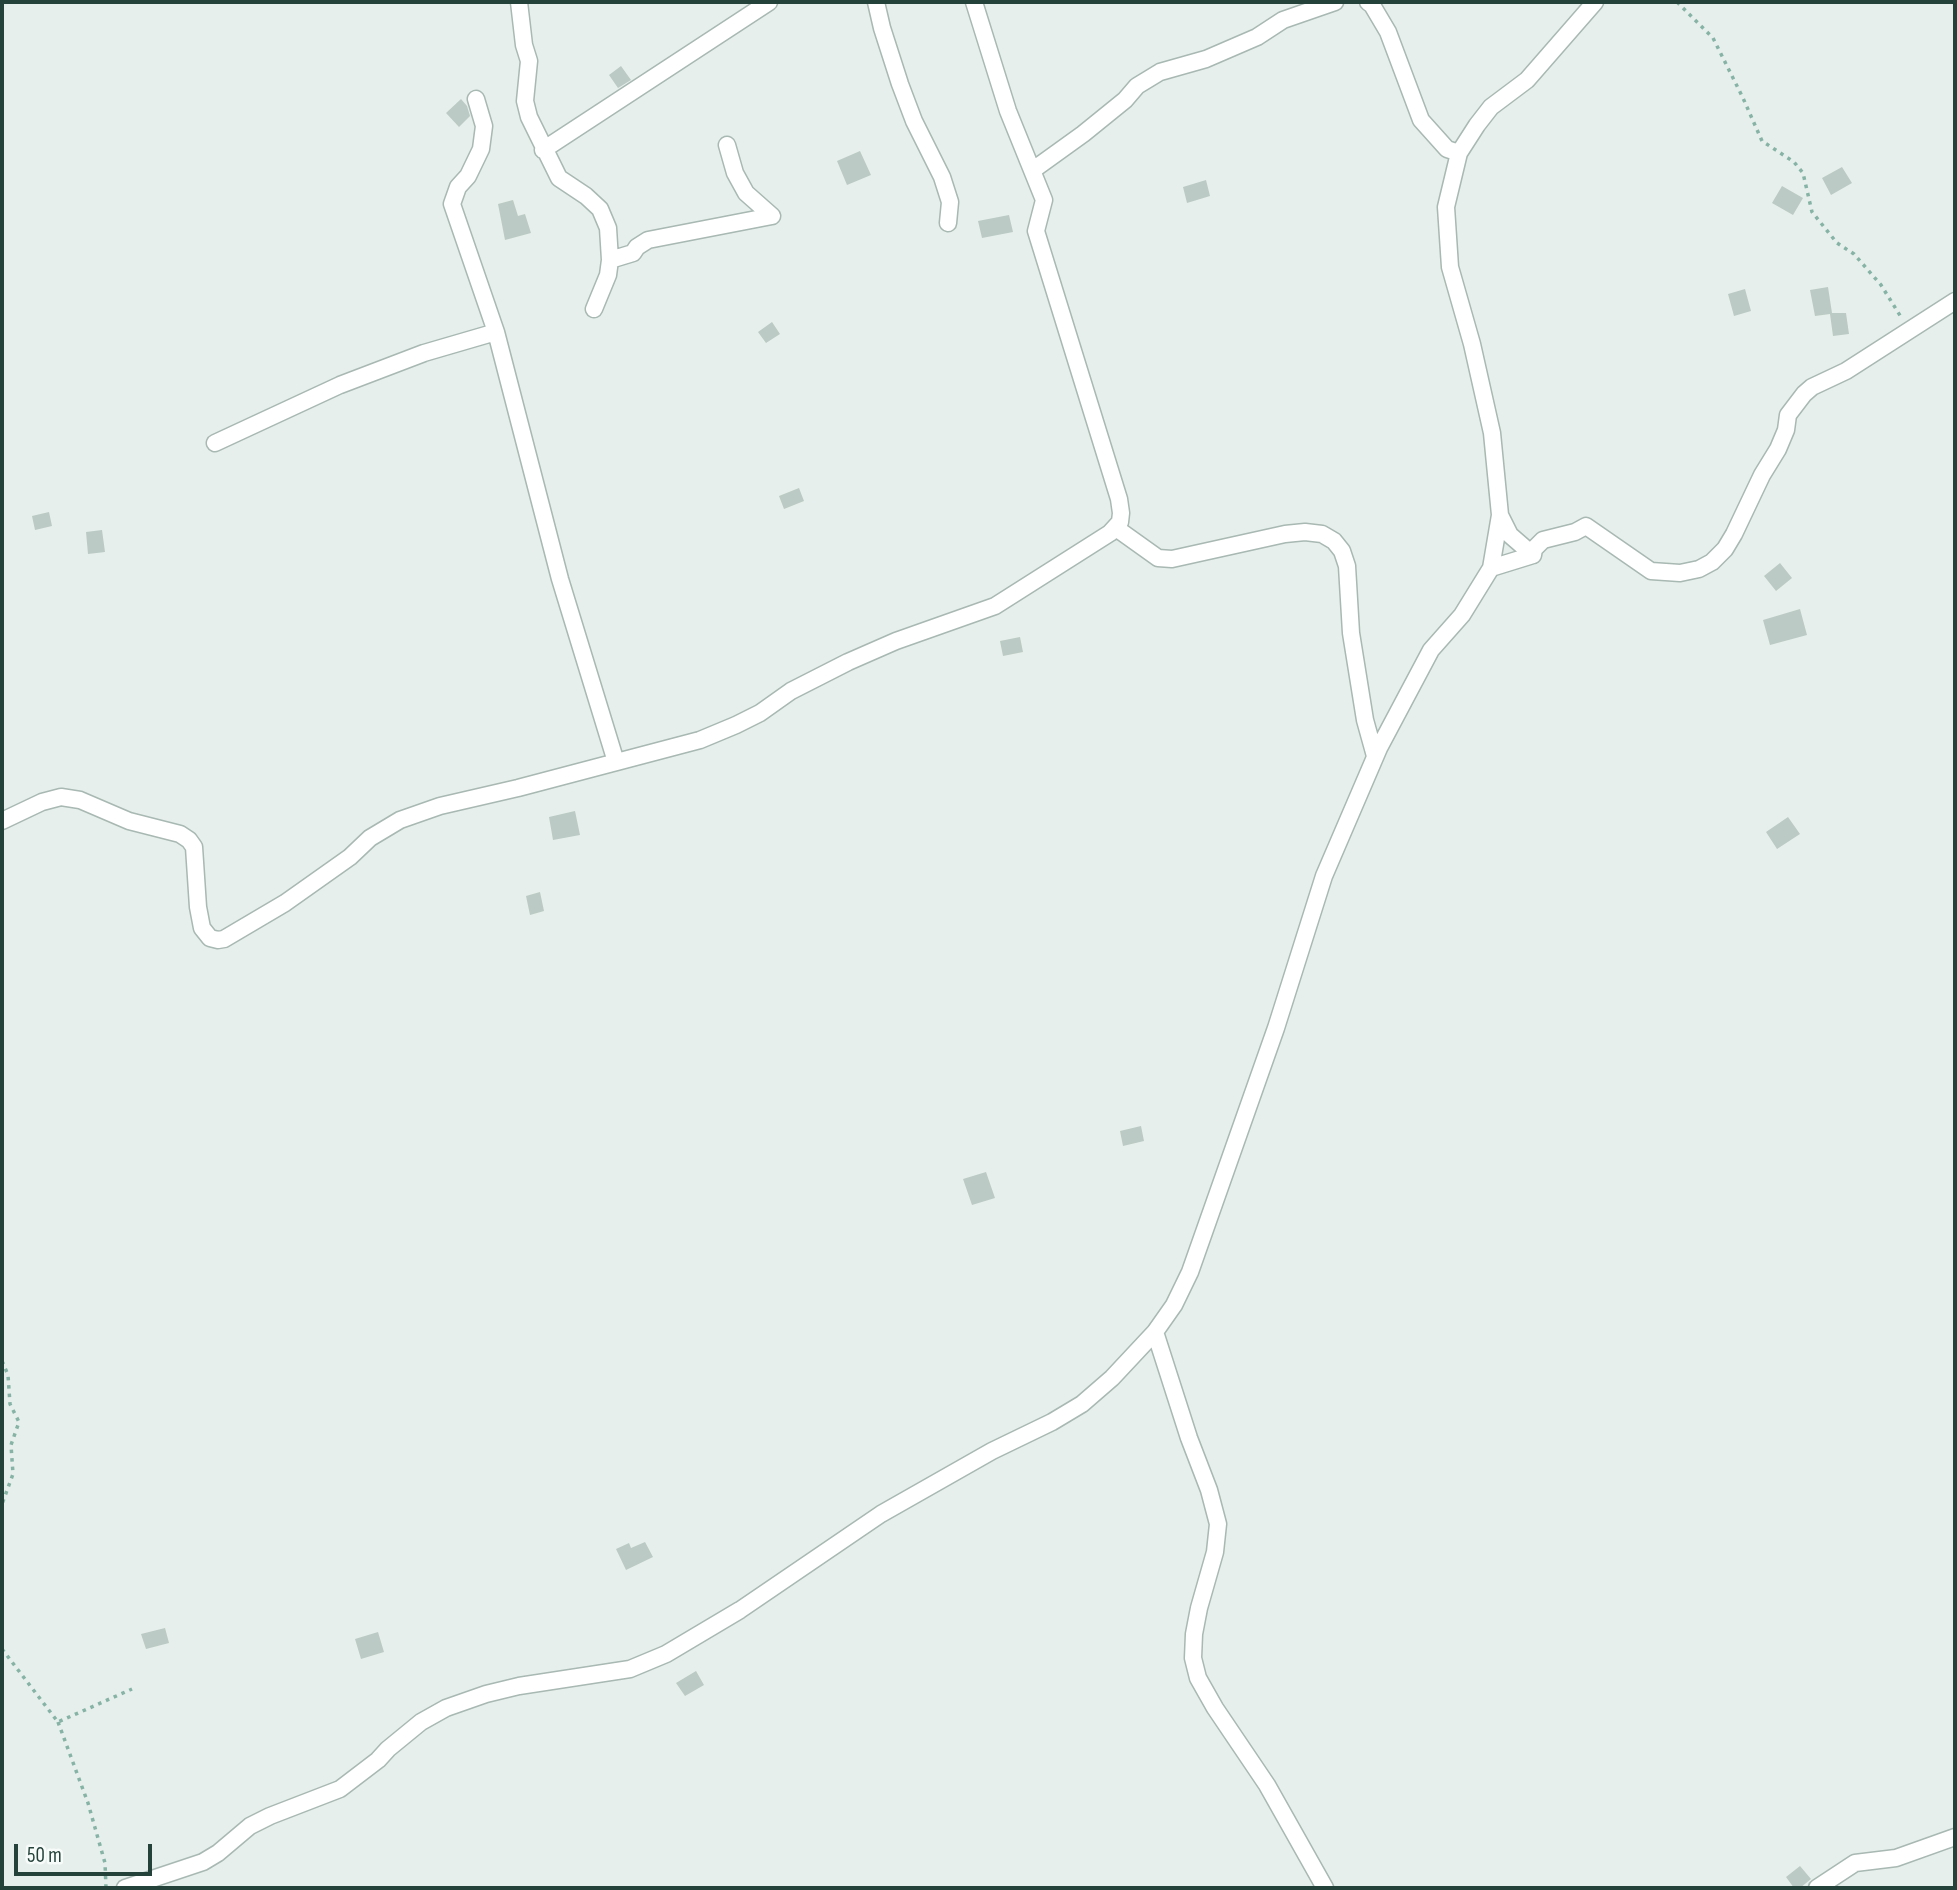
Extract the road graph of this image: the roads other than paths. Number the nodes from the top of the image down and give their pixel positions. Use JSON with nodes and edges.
{"nodes":[{"id":1,"x":519,"y":2,"type":"edge"},
{"id":2,"x":769,"y":2,"type":"edge"},
{"id":3,"x":876,"y":2,"type":"edge"},
{"id":4,"x":974,"y":2,"type":"edge"},
{"id":5,"x":1282,"y":2,"type":"edge"},
{"id":6,"x":1335,"y":2,"type":"edge"},
{"id":7,"x":1368,"y":2,"type":"edge"},
{"id":8,"x":1595,"y":2,"type":"edge"},
{"id":9,"x":1283,"y":20,"type":"junction"},
{"id":10,"x":476,"y":99,"type":"dead end"},
{"id":11,"x":727,"y":145,"type":"dead end"},
{"id":12,"x":544,"y":150,"type":"junction"},
{"id":13,"x":1459,"y":153,"type":"junction"},
{"id":14,"x":1033,"y":170,"type":"junction"},
{"id":15,"x":948,"y":223,"type":"dead end"},
{"id":16,"x":610,"y":260,"type":"junction"},
{"id":17,"x":1955,"y":301,"type":"edge"},
{"id":18,"x":594,"y":309,"type":"dead end"},
{"id":19,"x":496,"y":332,"type":"junction"},
{"id":20,"x":215,"y":443,"type":"dead end"},
{"id":21,"x":1500,"y":515,"type":"junction"},
{"id":22,"x":1116,"y":528,"type":"junction"},
{"id":23,"x":1533,"y":555,"type":"junction"},
{"id":24,"x":1491,"y":568,"type":"junction"},
{"id":25,"x":1375,"y":756,"type":"junction"},
{"id":26,"x":616,"y":762,"type":"junction"},
{"id":27,"x":2,"y":821,"type":"edge"},
{"id":28,"x":1155,"y":1332,"type":"junction"},
{"id":29,"x":1955,"y":1837,"type":"edge"},
{"id":30,"x":125,"y":1888,"type":"edge"},
{"id":31,"x":1325,"y":1888,"type":"edge"},
{"id":32,"x":1817,"y":1888,"type":"edge"}],
"edges":[{"from":1,"to":12,"type":"street"},
{"from":2,"to":12,"type":"street"},
{"from":3,"to":15,"type":"street"},
{"from":4,"to":14,"type":"street"},
{"from":5,"to":9,"type":"street"},
{"from":6,"to":9,"type":"street"},
{"from":7,"to":13,"type":"street"},
{"from":8,"to":13,"type":"street"},
{"from":9,"to":14,"type":"street"},
{"from":10,"to":19,"type":"street"},
{"from":11,"to":16,"type":"street"},
{"from":12,"to":16,"type":"street"},
{"from":13,"to":21,"type":"street"},
{"from":14,"to":22,"type":"street"},
{"from":16,"to":18,"type":"street"},
{"from":17,"to":23,"type":"street"},
{"from":19,"to":20,"type":"street"},
{"from":19,"to":26,"type":"street"},
{"from":21,"to":23,"type":"street"},
{"from":21,"to":24,"type":"street"},
{"from":22,"to":25,"type":"street"},
{"from":22,"to":26,"type":"street"},
{"from":23,"to":24,"type":"street"},
{"from":24,"to":25,"type":"street"},
{"from":25,"to":28,"type":"street"},
{"from":26,"to":27,"type":"street"},
{"from":28,"to":30,"type":"street"},
{"from":28,"to":31,"type":"street"},
{"from":29,"to":32,"type":"street"}]}
